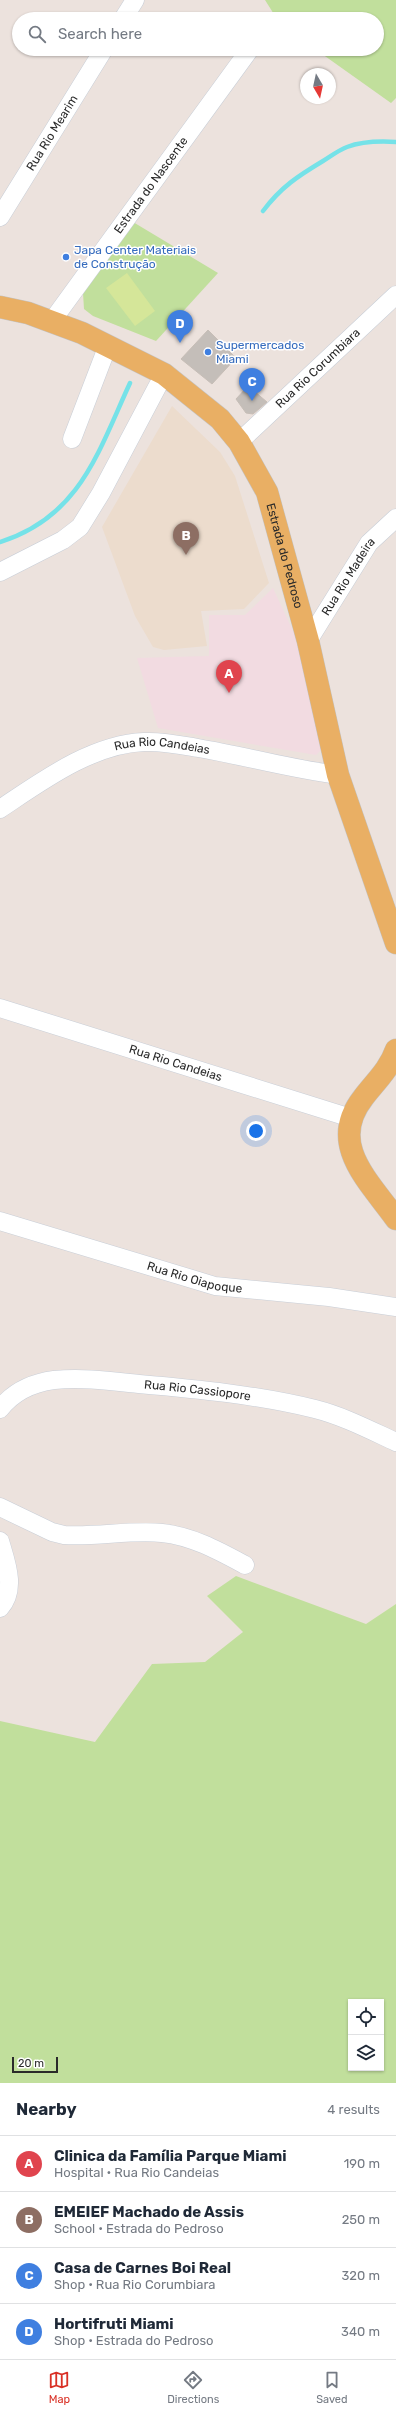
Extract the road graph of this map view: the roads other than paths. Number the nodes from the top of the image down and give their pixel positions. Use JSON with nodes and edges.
{"nodes":[{"id":1,"x":135,"y":0,"type":"edge"},
{"id":2,"x":127,"y":12,"type":"edge"},
{"id":3,"x":100,"y":56,"type":"edge"},
{"id":4,"x":245,"y":56,"type":"edge"},
{"id":5,"x":0,"y":217,"type":"edge"},
{"id":6,"x":396,"y":295,"type":"edge"},
{"id":7,"x":0,"y":306,"type":"edge"},
{"id":8,"x":52,"y":321,"type":"junction"},
{"id":9,"x":108,"y":346,"type":"junction"},
{"id":10,"x":164,"y":374,"type":"junction"},
{"id":11,"x":72,"y":439,"type":"dead end"},
{"id":12,"x":239,"y":442,"type":"junction"},
{"id":13,"x":396,"y":518,"type":"edge"},
{"id":14,"x":0,"y":572,"type":"edge"},
{"id":15,"x":308,"y":641,"type":"junction"},
{"id":16,"x":338,"y":775,"type":"junction"},
{"id":17,"x":0,"y":809,"type":"edge"},
{"id":18,"x":396,"y":943,"type":"edge"},
{"id":19,"x":0,"y":1008,"type":"edge"},
{"id":20,"x":395,"y":1056,"type":"edge"},
{"id":21,"x":351,"y":1118,"type":"junction"},
{"id":22,"x":396,"y":1219,"type":"edge"},
{"id":23,"x":0,"y":1221,"type":"edge"},
{"id":24,"x":396,"y":1307,"type":"edge"},
{"id":25,"x":0,"y":1409,"type":"edge"},
{"id":26,"x":396,"y":1442,"type":"edge"},
{"id":27,"x":0,"y":1507,"type":"edge"},
{"id":28,"x":0,"y":1541,"type":"edge"},
{"id":29,"x":245,"y":1565,"type":"dead end"},
{"id":30,"x":0,"y":1608,"type":"edge"}],
"edges":[{"from":1,"to":2,"type":"street"},
{"from":3,"to":5,"type":"street","name":"Rua Rio Mearim"},
{"from":4,"to":8,"type":"street","name":"Estrada do Nascente"},
{"from":6,"to":12,"type":"street","name":"Rua Rio Corumbiara"},
{"from":7,"to":8,"type":"main road","name":"Estrada do Pedroso"},
{"from":8,"to":9,"type":"main road","name":"Estrada do Pedroso"},
{"from":9,"to":10,"type":"main road","name":"Estrada do Pedroso"},
{"from":9,"to":11,"type":"street"},
{"from":10,"to":12,"type":"main road","name":"Estrada do Pedroso"},
{"from":10,"to":14,"type":"street"},
{"from":12,"to":15,"type":"main road","name":"Estrada do Pedroso"},
{"from":13,"to":15,"type":"street","name":"Rua Rio Madeira"},
{"from":15,"to":16,"type":"main road","name":"Estrada do Pedroso"},
{"from":16,"to":17,"type":"street","name":"Rua Rio Candeias"},
{"from":16,"to":18,"type":"main road","name":"Estrada do Pedroso"},
{"from":19,"to":21,"type":"street","name":"Rua Rio Candeias"},
{"from":20,"to":21,"type":"main road"},
{"from":21,"to":22,"type":"main road"},
{"from":23,"to":24,"type":"street","name":"Rua Rio Oiapoque"},
{"from":25,"to":26,"type":"street","name":"Rua Rio Cassiopore"},
{"from":27,"to":29,"type":"street"},
{"from":28,"to":30,"type":"street"}]}
